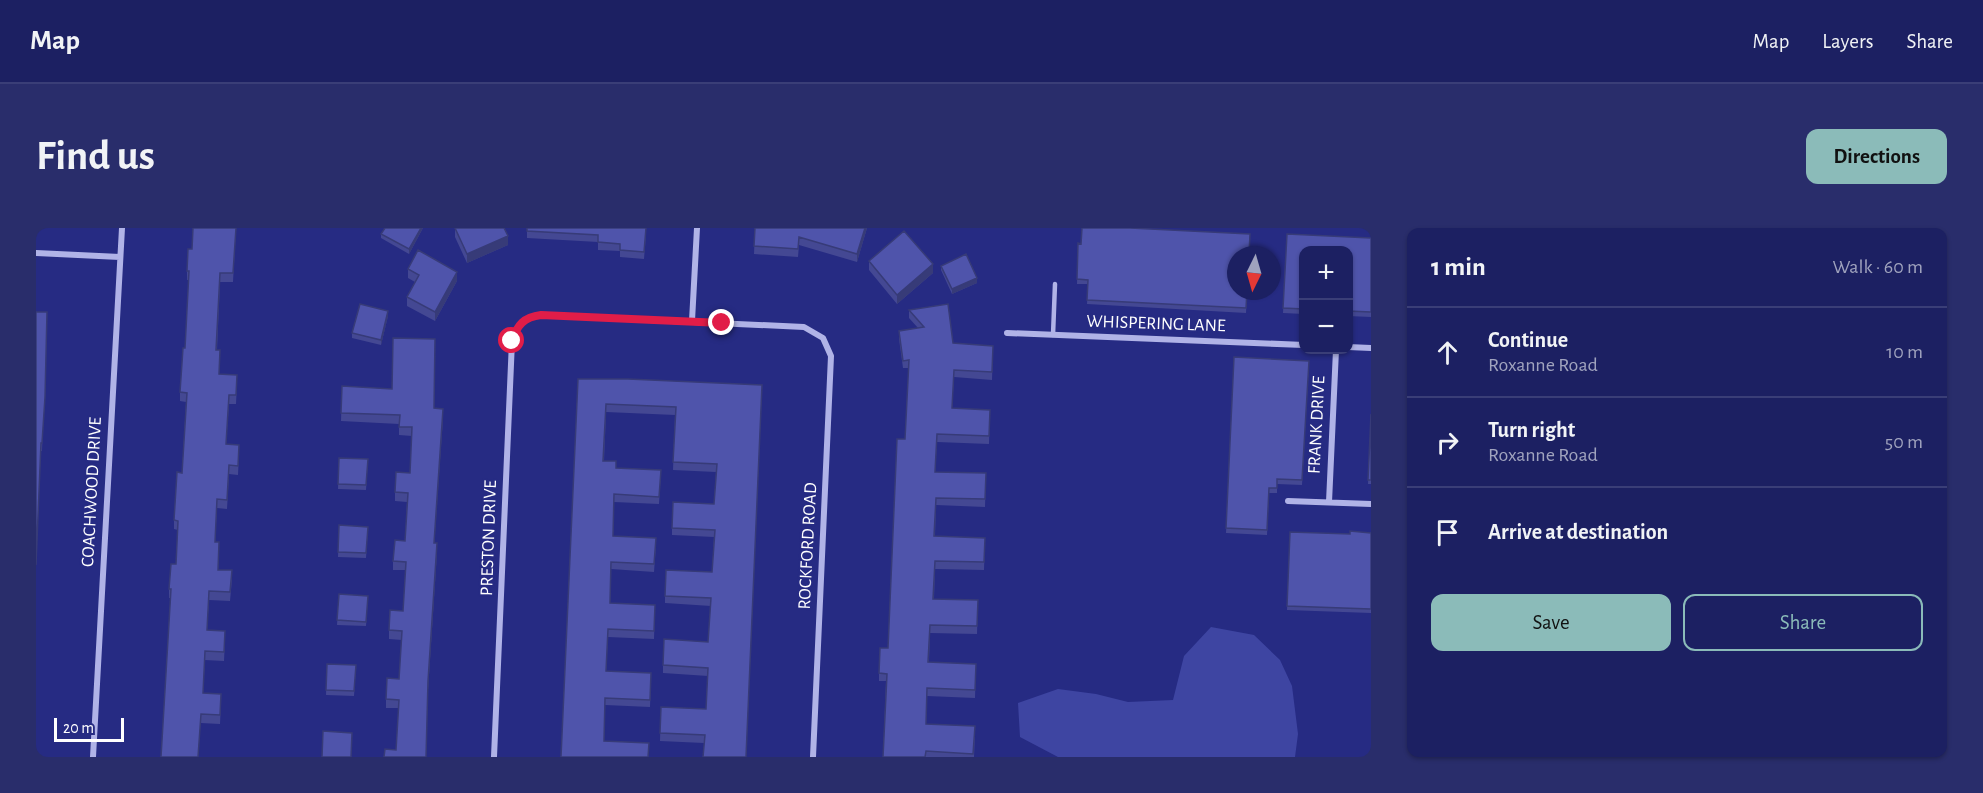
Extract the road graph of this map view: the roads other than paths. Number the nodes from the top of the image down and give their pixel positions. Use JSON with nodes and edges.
{"nodes":[{"id":1,"x":122,"y":228,"type":"edge"},
{"id":2,"x":697,"y":228,"type":"edge"},
{"id":3,"x":36,"y":253,"type":"edge"},
{"id":4,"x":120,"y":257,"type":"junction"},
{"id":5,"x":1055,"y":284,"type":"dead end"},
{"id":6,"x":692,"y":321,"type":"junction"},
{"id":7,"x":1006,"y":333,"type":"dead end"},
{"id":8,"x":1053,"y":335,"type":"junction"},
{"id":9,"x":1299,"y":345,"type":"edge"},
{"id":10,"x":1353,"y":347,"type":"edge"},
{"id":11,"x":1371,"y":348,"type":"edge"},
{"id":12,"x":1336,"y":354,"type":"edge"},
{"id":13,"x":1288,"y":501,"type":"dead end"},
{"id":14,"x":1329,"y":502,"type":"junction"},
{"id":15,"x":1371,"y":504,"type":"edge"},
{"id":16,"x":93,"y":757,"type":"edge"},
{"id":17,"x":494,"y":757,"type":"edge"},
{"id":18,"x":813,"y":757,"type":"edge"}],
"edges":[{"from":1,"to":4,"type":"street","name":"COACHWOOD DRIVE"},
{"from":2,"to":6,"type":"street"},
{"from":3,"to":4,"type":"street"},
{"from":4,"to":16,"type":"street","name":"COACHWOOD DRIVE"},
{"from":5,"to":8,"type":"lane"},
{"from":6,"to":17,"type":"street","name":"PRESTON DRIVE"},
{"from":6,"to":18,"type":"street","name":"ROCKFORD ROAD"},
{"from":7,"to":8,"type":"street","name":"WHISPERING LANE"},
{"from":8,"to":9,"type":"street","name":"WHISPERING LANE"},
{"from":10,"to":11,"type":"street"},
{"from":12,"to":14,"type":"street","name":"FRANK DRIVE"},
{"from":13,"to":14,"type":"street"},
{"from":14,"to":15,"type":"street"}]}
